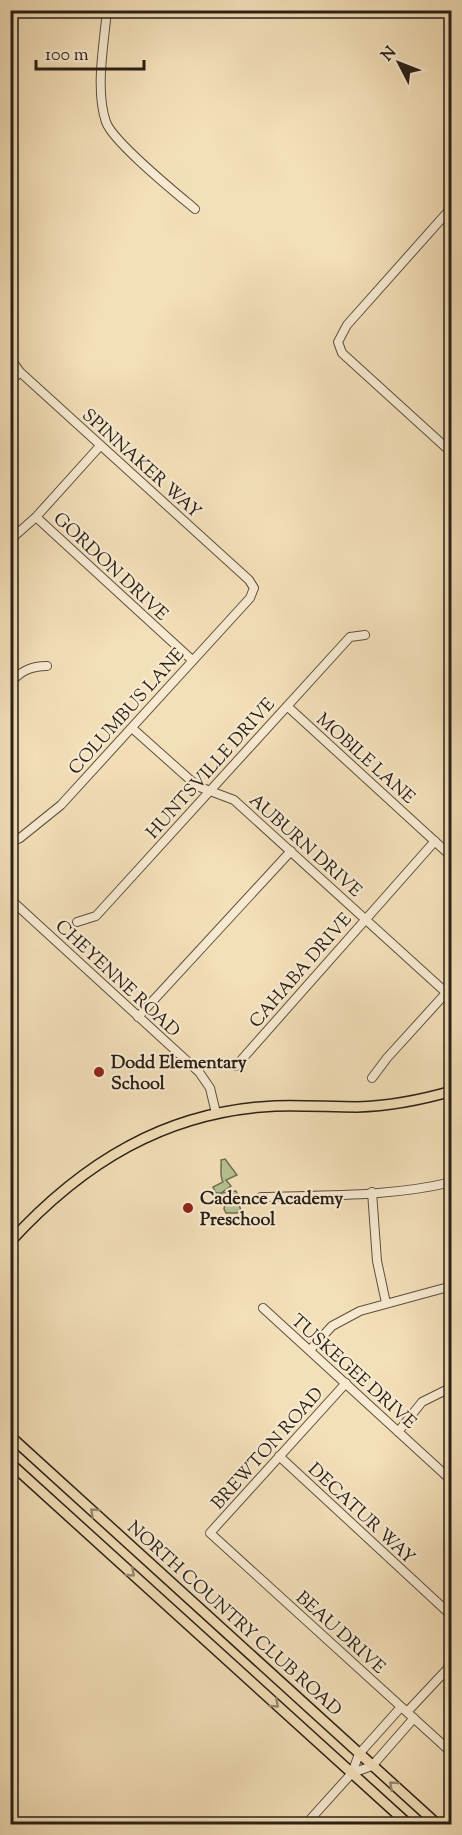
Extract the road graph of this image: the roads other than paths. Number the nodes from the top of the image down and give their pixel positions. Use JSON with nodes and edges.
{"nodes":[{"id":1,"x":107,"y":10,"type":"edge"},
{"id":2,"x":452,"y":207,"type":"edge"},
{"id":3,"x":195,"y":210,"type":"dead end"},
{"id":4,"x":10,"y":358,"type":"edge"},
{"id":5,"x":20,"y":372,"type":"junction"},
{"id":6,"x":10,"y":382,"type":"edge"},
{"id":7,"x":100,"y":446,"type":"junction"},
{"id":8,"x":452,"y":453,"type":"edge"},
{"id":9,"x":36,"y":517,"type":"junction"},
{"id":10,"x":10,"y":540,"type":"edge"},
{"id":11,"x":254,"y":588,"type":"joint"},
{"id":12,"x":365,"y":634,"type":"dead end"},
{"id":13,"x":192,"y":660,"type":"junction"},
{"id":14,"x":47,"y":666,"type":"dead end"},
{"id":15,"x":10,"y":683,"type":"edge"},
{"id":16,"x":287,"y":706,"type":"junction"},
{"id":17,"x":132,"y":728,"type":"junction"},
{"id":18,"x":209,"y":790,"type":"junction"},
{"id":19,"x":10,"y":842,"type":"edge"},
{"id":20,"x":435,"y":842,"type":"junction"},
{"id":21,"x":291,"y":851,"type":"junction"},
{"id":22,"x":452,"y":857,"type":"edge"},
{"id":23,"x":10,"y":898,"type":"edge"},
{"id":24,"x":365,"y":919,"type":"junction"},
{"id":25,"x":77,"y":922,"type":"dead end"},
{"id":26,"x":449,"y":996,"type":"edge"},
{"id":27,"x":138,"y":1017,"type":"junction"},
{"id":28,"x":236,"y":1066,"type":"dead end"},
{"id":29,"x":372,"y":1078,"type":"dead end"},
{"id":30,"x":452,"y":1091,"type":"edge"},
{"id":31,"x":216,"y":1113,"type":"junction"},
{"id":32,"x":452,"y":1182,"type":"edge"},
{"id":33,"x":372,"y":1192,"type":"junction"},
{"id":34,"x":261,"y":1197,"type":"dead end"},
{"id":35,"x":10,"y":1242,"type":"edge"},
{"id":36,"x":452,"y":1286,"type":"edge"},
{"id":37,"x":386,"y":1303,"type":"junction"},
{"id":38,"x":262,"y":1308,"type":"dead end"},
{"id":39,"x":310,"y":1350,"type":"junction"},
{"id":40,"x":346,"y":1383,"type":"junction"},
{"id":41,"x":452,"y":1387,"type":"edge"},
{"id":42,"x":398,"y":1432,"type":"junction"},
{"id":43,"x":10,"y":1436,"type":"edge"},
{"id":44,"x":279,"y":1456,"type":"junction"},
{"id":45,"x":10,"y":1463,"type":"edge"},
{"id":46,"x":452,"y":1481,"type":"edge"},
{"id":47,"x":210,"y":1533,"type":"joint"},
{"id":48,"x":452,"y":1616,"type":"edge"},
{"id":49,"x":239,"y":1644,"type":"junction"},
{"id":50,"x":226,"y":1659,"type":"junction"},
{"id":51,"x":452,"y":1664,"type":"edge"},
{"id":52,"x":407,"y":1713,"type":"junction"},
{"id":53,"x":452,"y":1753,"type":"edge"},
{"id":54,"x":358,"y":1754,"type":"junction"},
{"id":55,"x":372,"y":1766,"type":"junction"},
{"id":56,"x":352,"y":1773,"type":"junction"},
{"id":57,"x":306,"y":1824,"type":"edge"},
{"id":58,"x":408,"y":1824,"type":"edge"},
{"id":59,"x":437,"y":1824,"type":"edge"}],
"edges":[{"from":1,"to":3,"type":"street"},
{"from":2,"to":8,"type":"street"},
{"from":4,"to":5,"type":"street","name":"SPINNAKER WAY"},
{"from":5,"to":6,"type":"street"},
{"from":5,"to":7,"type":"street","name":"SPINNAKER WAY"},
{"from":7,"to":9,"type":"street"},
{"from":7,"to":11,"type":"street","name":"SPINNAKER WAY"},
{"from":9,"to":10,"type":"street"},
{"from":9,"to":13,"type":"street","name":"GORDON DRIVE"},
{"from":11,"to":13,"type":"street","name":"COLUMBUS LANE"},
{"from":12,"to":16,"type":"street","name":"HUNTSVILLE DRIVE"},
{"from":13,"to":17,"type":"street","name":"COLUMBUS LANE"},
{"from":14,"to":15,"type":"street"},
{"from":16,"to":18,"type":"street","name":"HUNTSVILLE DRIVE"},
{"from":16,"to":20,"type":"street","name":"MOBILE LANE"},
{"from":17,"to":18,"type":"street","name":"AUBURN DRIVE"},
{"from":17,"to":19,"type":"street","name":"COLUMBUS LANE"},
{"from":18,"to":21,"type":"street","name":"AUBURN DRIVE"},
{"from":18,"to":25,"type":"street","name":"HUNTSVILLE DRIVE"},
{"from":20,"to":22,"type":"street","name":"MOBILE LANE"},
{"from":20,"to":24,"type":"street","name":"CAHABA DRIVE"},
{"from":21,"to":24,"type":"street","name":"AUBURN DRIVE"},
{"from":21,"to":27,"type":"street"},
{"from":23,"to":27,"type":"street","name":"CHEYENNE ROAD"},
{"from":24,"to":26,"type":"street","name":"AUBURN DRIVE"},
{"from":24,"to":28,"type":"street","name":"CAHABA DRIVE"},
{"from":26,"to":29,"type":"street"},
{"from":27,"to":31,"type":"street","name":"CHEYENNE ROAD"},
{"from":30,"to":31,"type":"main road"},
{"from":31,"to":35,"type":"main road"},
{"from":32,"to":33,"type":"street"},
{"from":33,"to":34,"type":"street"},
{"from":33,"to":37,"type":"street"},
{"from":36,"to":37,"type":"street"},
{"from":37,"to":39,"type":"street"},
{"from":38,"to":39,"type":"street","name":"TUSKEGEE DRIVE"},
{"from":39,"to":40,"type":"street","name":"TUSKEGEE DRIVE"},
{"from":40,"to":42,"type":"street","name":"TUSKEGEE DRIVE"},
{"from":40,"to":44,"type":"street","name":"BREWTON ROAD"},
{"from":41,"to":42,"type":"street"},
{"from":42,"to":46,"type":"street","name":"TUSKEGEE DRIVE"},
{"from":49,"to":43,"type":"main road","name":"NORTH COUNTRY CLUB ROAD","one_way":true},
{"from":44,"to":47,"type":"street","name":"BREWTON ROAD"},
{"from":44,"to":48,"type":"street","name":"DECATUR WAY"},
{"from":45,"to":50,"type":"main road","one_way":true},
{"from":47,"to":52,"type":"street","name":"BEAU DRIVE"},
{"from":49,"to":50,"type":"main road"},
{"from":49,"to":54,"type":"main road","name":"NORTH COUNTRY CLUB ROAD"},
{"from":50,"to":56,"type":"main road","one_way":true},
{"from":51,"to":52,"type":"street"},
{"from":52,"to":53,"type":"street","name":"BEAU DRIVE"},
{"from":52,"to":54,"type":"street"},
{"from":52,"to":55,"type":"street"},
{"from":54,"to":55,"type":"main road","name":"NORTH COUNTRY CLUB ROAD"},
{"from":54,"to":56,"type":"street"},
{"from":55,"to":56,"type":"street"},
{"from":59,"to":55,"type":"main road","name":"NORTH COUNTRY CLUB ROAD","one_way":true},
{"from":56,"to":57,"type":"street"},
{"from":56,"to":58,"type":"main road"}]}
